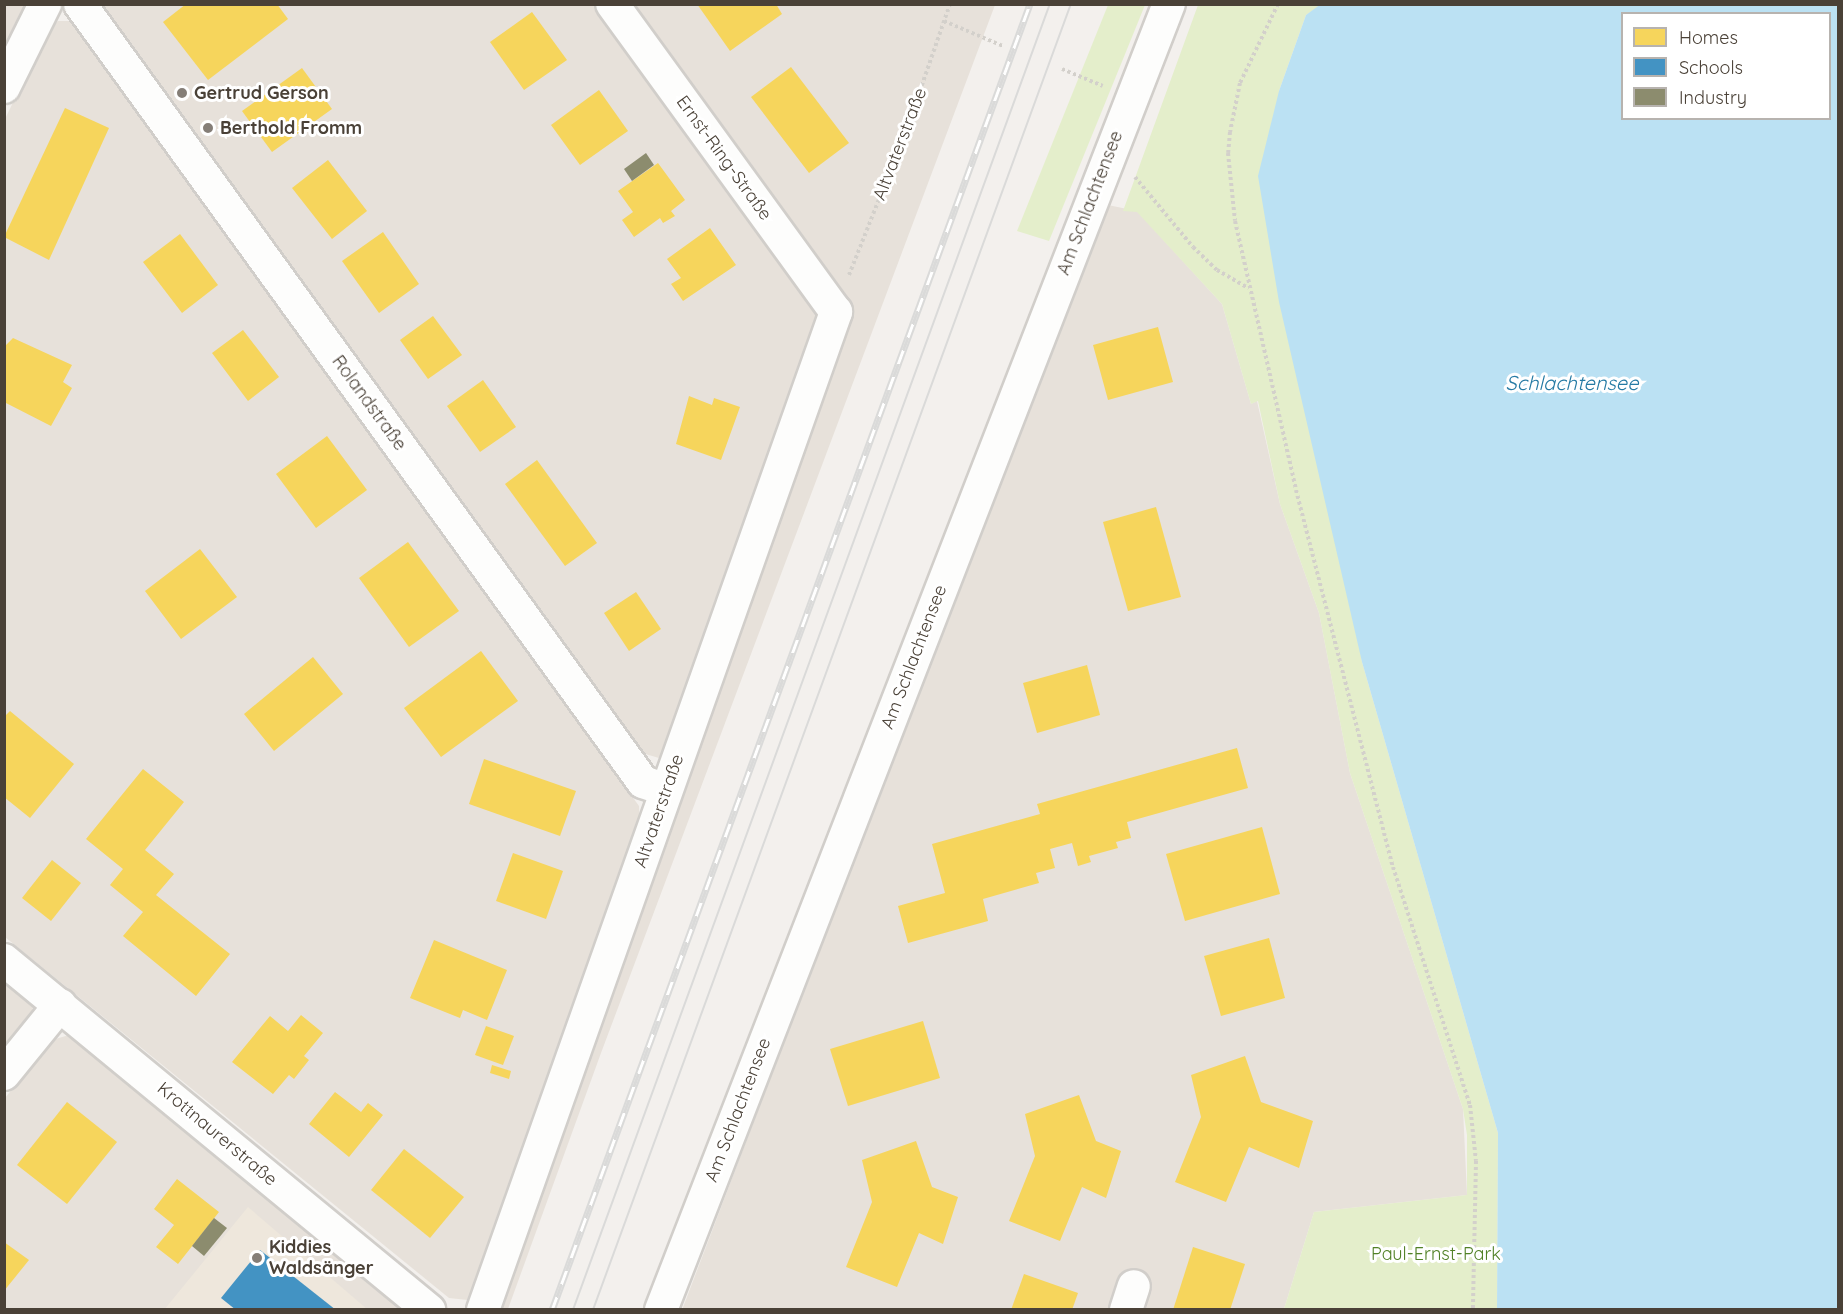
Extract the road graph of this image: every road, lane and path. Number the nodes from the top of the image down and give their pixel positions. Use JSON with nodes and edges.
{"nodes":[{"id":1,"x":45,"y":4,"type":"edge"},
{"id":2,"x":80,"y":4,"type":"edge"},
{"id":3,"x":612,"y":4,"type":"edge"},
{"id":4,"x":950,"y":4,"type":"edge"},
{"id":5,"x":1168,"y":4,"type":"edge"},
{"id":6,"x":1278,"y":4,"type":"edge"},
{"id":7,"x":944,"y":21,"type":"junction"},
{"id":8,"x":1003,"y":46,"type":"dead end"},
{"id":9,"x":1062,"y":69,"type":"dead end"},
{"id":10,"x":4,"y":87,"type":"edge"},
{"id":11,"x":1132,"y":97,"type":"junction"},
{"id":12,"x":1110,"y":149,"type":"junction"},
{"id":13,"x":846,"y":281,"type":"dead end"},
{"id":14,"x":1248,"y":288,"type":"junction"},
{"id":15,"x":836,"y":312,"type":"joint"},
{"id":16,"x":666,"y":790,"type":"junction"},
{"id":17,"x":4,"y":960,"type":"edge"},
{"id":18,"x":60,"y":1005,"type":"junction"},
{"id":19,"x":4,"y":1074,"type":"edge"},
{"id":20,"x":429,"y":1310,"type":"edge"},
{"id":21,"x":483,"y":1310,"type":"edge"},
{"id":22,"x":661,"y":1310,"type":"edge"},
{"id":23,"x":1473,"y":1310,"type":"edge"}],
"edges":[{"from":1,"to":10,"type":"street"},
{"from":2,"to":16,"type":"street","name":"Rolandstraße"},
{"from":3,"to":15,"type":"street","name":"Ernst-Ring-Straße"},
{"from":4,"to":7,"type":"path","name":"Altvaterstraße"},
{"from":5,"to":11,"type":"street","name":"Am Schlachtensee"},
{"from":6,"to":14,"type":"path"},
{"from":7,"to":8,"type":"path"},
{"from":7,"to":13,"type":"path","name":"Altvaterstraße"},
{"from":9,"to":11,"type":"path"},
{"from":11,"to":12,"type":"street","name":"Am Schlachtensee"},
{"from":12,"to":14,"type":"path"},
{"from":12,"to":22,"type":"street","name":"Am Schlachtensee"},
{"from":14,"to":23,"type":"path"},
{"from":15,"to":16,"type":"street","name":"Altvaterstraße"},
{"from":16,"to":21,"type":"street","name":"Altvaterstraße"},
{"from":17,"to":18,"type":"street","name":"Krottnaurerstraße"},
{"from":18,"to":19,"type":"street"},
{"from":18,"to":20,"type":"street","name":"Krottnaurerstraße"}]}
